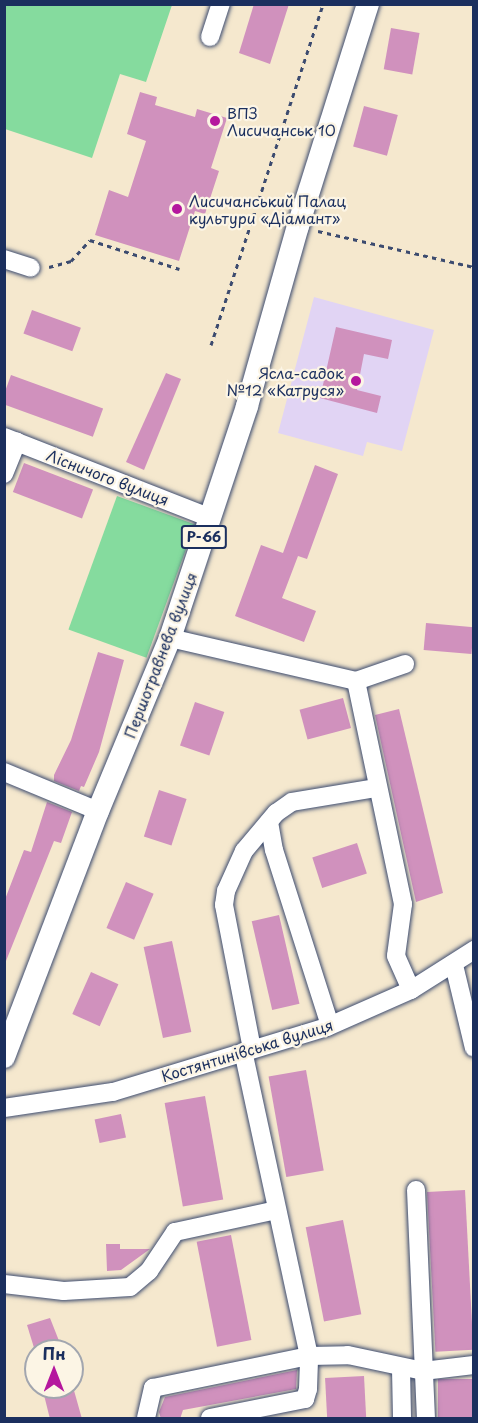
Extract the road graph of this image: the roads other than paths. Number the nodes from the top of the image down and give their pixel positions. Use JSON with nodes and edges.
{"nodes":[{"id":1,"x":221,"y":4,"type":"edge"},
{"id":2,"x":368,"y":4,"type":"edge"},
{"id":3,"x":210,"y":36,"type":"dead end"},
{"id":4,"x":4,"y":259,"type":"edge"},
{"id":5,"x":31,"y":268,"type":"road end"},
{"id":6,"x":11,"y":439,"type":"edge"},
{"id":7,"x":4,"y":474,"type":"edge"},
{"id":8,"x":211,"y":518,"type":"junction"},
{"id":9,"x":170,"y":638,"type":"junction"},
{"id":10,"x":405,"y":664,"type":"dead end"},
{"id":11,"x":356,"y":681,"type":"junction"},
{"id":12,"x":4,"y":772,"type":"edge"},
{"id":13,"x":377,"y":788,"type":"junction"},
{"id":14,"x":98,"y":811,"type":"junction"},
{"id":15,"x":269,"y":822,"type":"junction"},
{"id":16,"x":474,"y":950,"type":"edge"},
{"id":17,"x":454,"y":965,"type":"junction"},
{"id":18,"x":411,"y":990,"type":"junction"},
{"id":19,"x":330,"y":1025,"type":"junction"},
{"id":20,"x":474,"y":1048,"type":"edge"},
{"id":21,"x":248,"y":1051,"type":"junction"},
{"id":22,"x":4,"y":1057,"type":"edge"},
{"id":23,"x":4,"y":1108,"type":"edge"},
{"id":24,"x":416,"y":1190,"type":"dead end"},
{"id":25,"x":277,"y":1210,"type":"junction"},
{"id":26,"x":4,"y":1284,"type":"edge"},
{"id":27,"x":309,"y":1356,"type":"junction"},
{"id":28,"x":474,"y":1365,"type":"edge"},
{"id":29,"x":401,"y":1369,"type":"junction"},
{"id":30,"x":423,"y":1371,"type":"junction"},
{"id":31,"x":146,"y":1419,"type":"edge"},
{"id":32,"x":210,"y":1419,"type":"edge"},
{"id":33,"x":402,"y":1419,"type":"edge"},
{"id":34,"x":426,"y":1419,"type":"edge"}],
"edges":[{"from":1,"to":3,"type":"street"},
{"from":2,"to":8,"type":"main road","name":"Першотравнева вулиця","number":"Р-66"},
{"from":4,"to":5,"type":"street"},
{"from":6,"to":7,"type":"street"},
{"from":6,"to":8,"type":"street","name":"Лісничого вулиця"},
{"from":8,"to":9,"type":"main road","name":"Першотравнева вулиця","number":"Р-66"},
{"from":9,"to":11,"type":"street"},
{"from":9,"to":14,"type":"main road","name":"Першотравнева вулиця","number":"Р-66"},
{"from":10,"to":11,"type":"street"},
{"from":11,"to":13,"type":"street"},
{"from":12,"to":14,"type":"street"},
{"from":13,"to":15,"type":"street"},
{"from":13,"to":18,"type":"street"},
{"from":14,"to":22,"type":"main road","name":"Першотравнева вулиця","number":"Р-66"},
{"from":15,"to":19,"type":"street"},
{"from":15,"to":21,"type":"street"},
{"from":16,"to":17,"type":"street","name":"Костянтинівська вулиця"},
{"from":17,"to":18,"type":"street","name":"Костянтинівська вулиця"},
{"from":17,"to":20,"type":"street"},
{"from":18,"to":19,"type":"street","name":"Костянтинівська вулиця"},
{"from":19,"to":21,"type":"street","name":"Костянтинівська вулиця"},
{"from":21,"to":23,"type":"street","name":"Костянтинівська вулиця"},
{"from":21,"to":25,"type":"street"},
{"from":24,"to":30,"type":"street"},
{"from":25,"to":26,"type":"street"},
{"from":25,"to":27,"type":"street"},
{"from":27,"to":29,"type":"street"},
{"from":27,"to":31,"type":"street"},
{"from":27,"to":32,"type":"street"},
{"from":28,"to":30,"type":"street"},
{"from":29,"to":30,"type":"street"},
{"from":29,"to":33,"type":"street"},
{"from":30,"to":34,"type":"street"}]}
